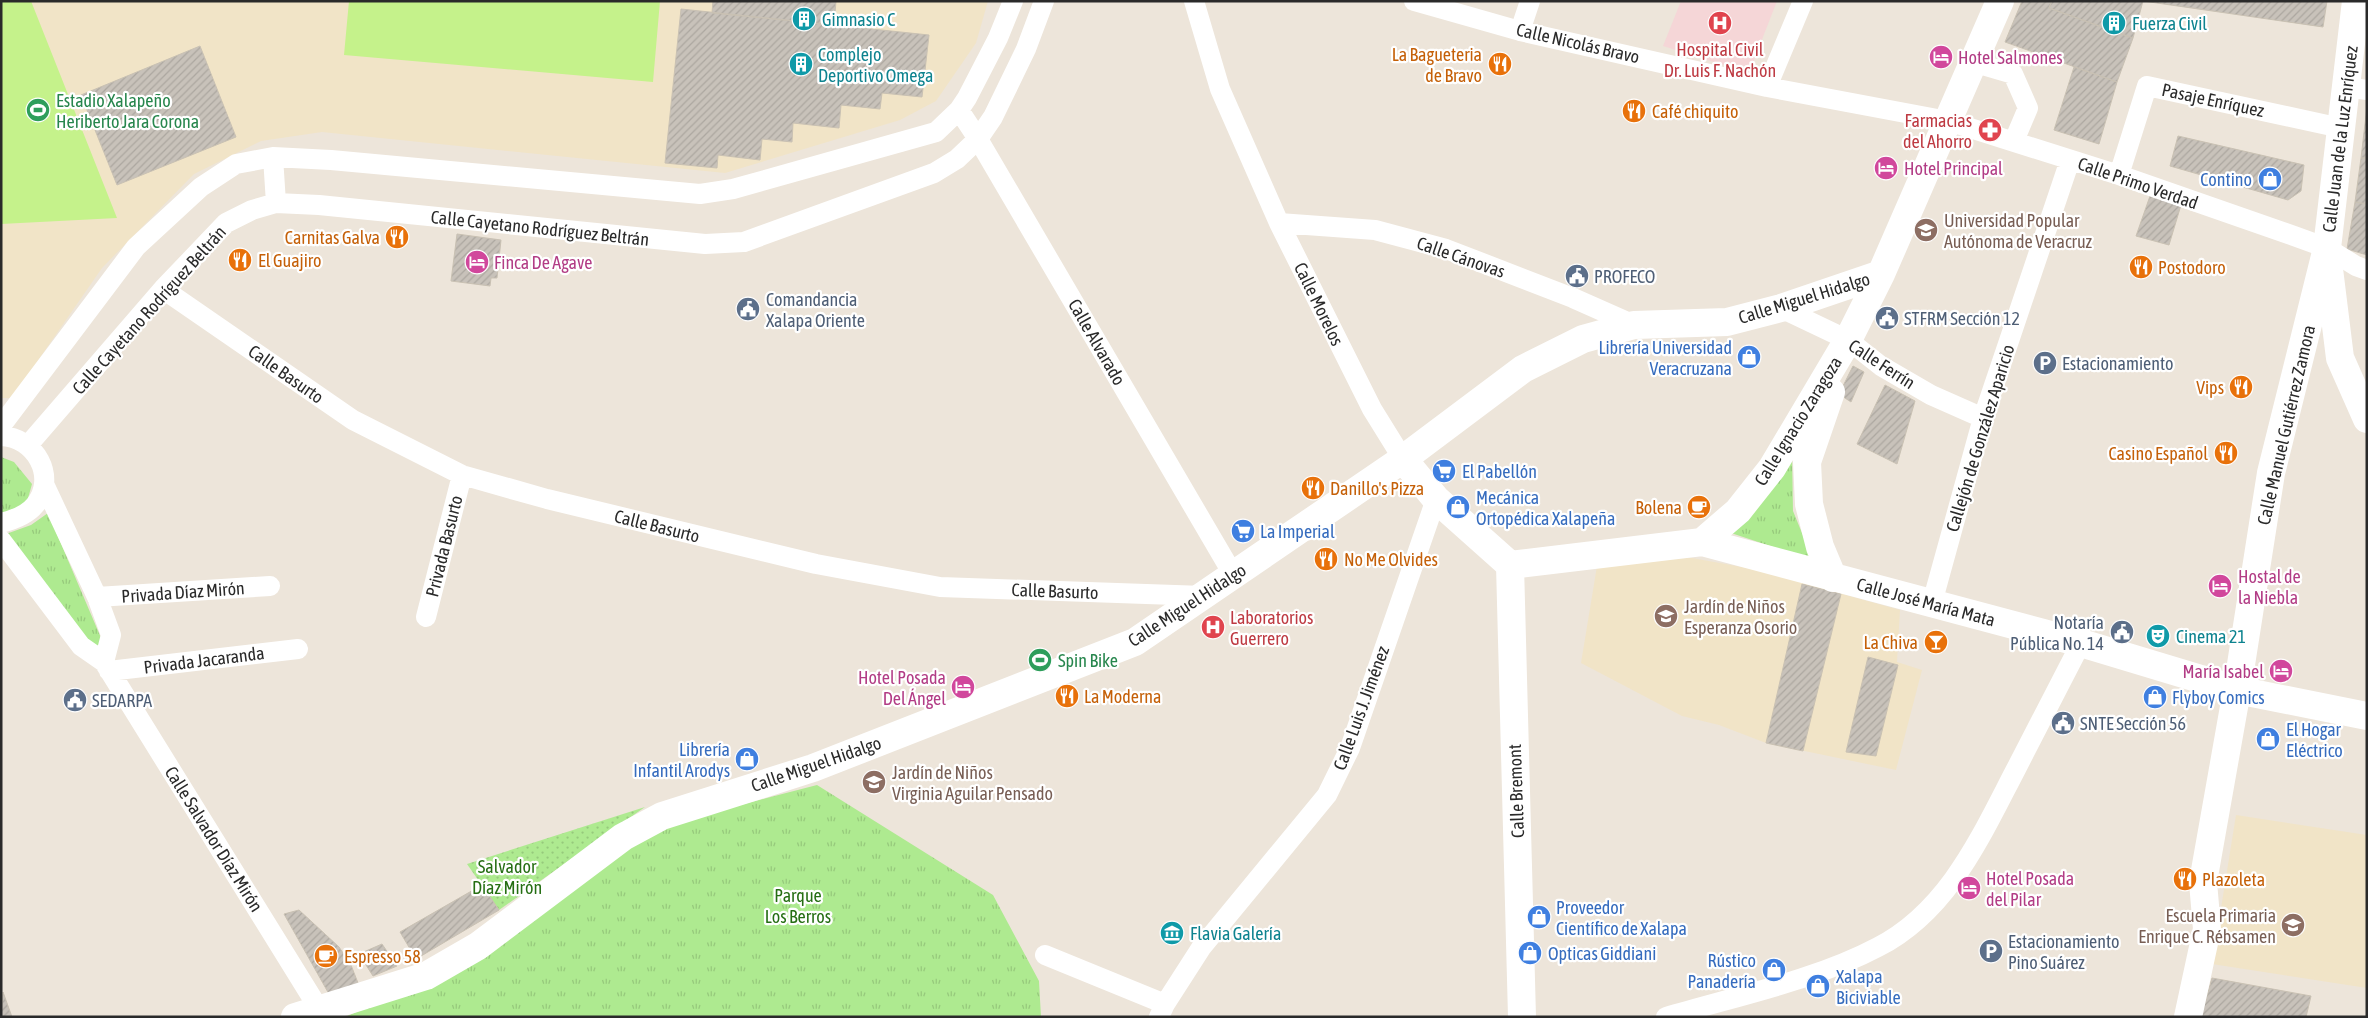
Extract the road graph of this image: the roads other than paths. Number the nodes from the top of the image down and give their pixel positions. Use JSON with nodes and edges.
{"nodes":[{"id":1,"x":1013,"y":1,"type":"edge"},
{"id":2,"x":1044,"y":1,"type":"edge"},
{"id":3,"x":1194,"y":1,"type":"edge"},
{"id":4,"x":1414,"y":1,"type":"edge"},
{"id":5,"x":1530,"y":1,"type":"edge"},
{"id":6,"x":1803,"y":1,"type":"edge"},
{"id":7,"x":2000,"y":1,"type":"edge"},
{"id":8,"x":2356,"y":1,"type":"edge"},
{"id":9,"x":1520,"y":31,"type":"junction"},
{"id":10,"x":1972,"y":62,"type":"junction"},
{"id":11,"x":1767,"y":87,"type":"junction"},
{"id":12,"x":2356,"y":89,"type":"edge"},
{"id":13,"x":959,"y":110,"type":"junction"},
{"id":14,"x":1948,"y":121,"type":"junction"},
{"id":15,"x":2341,"y":128,"type":"junction"},
{"id":16,"x":978,"y":139,"type":"junction"},
{"id":17,"x":2014,"y":141,"type":"junction"},
{"id":18,"x":273,"y":157,"type":"junction"},
{"id":19,"x":2070,"y":160,"type":"junction"},
{"id":20,"x":2119,"y":175,"type":"junction"},
{"id":21,"x":276,"y":203,"type":"junction"},
{"id":22,"x":1279,"y":223,"type":"junction"},
{"id":23,"x":2327,"y":248,"type":"junction"},
{"id":24,"x":2367,"y":270,"type":"edge"},
{"id":25,"x":1881,"y":274,"type":"junction"},
{"id":26,"x":163,"y":289,"type":"junction"},
{"id":27,"x":1781,"y":308,"type":"junction"},
{"id":28,"x":1634,"y":325,"type":"junction"},
{"id":29,"x":1848,"y":340,"type":"junction"},
{"id":30,"x":1983,"y":418,"type":"junction"},
{"id":31,"x":2367,"y":419,"type":"edge"},
{"id":32,"x":1,"y":426,"type":"edge"},
{"id":33,"x":1,"y":436,"type":"edge"},
{"id":34,"x":29,"y":444,"type":"junction"},
{"id":35,"x":1403,"y":459,"type":"junction"},
{"id":36,"x":462,"y":475,"type":"junction"},
{"id":37,"x":44,"y":484,"type":"junction"},
{"id":38,"x":1436,"y":499,"type":"junction"},
{"id":39,"x":1,"y":523,"type":"edge"},
{"id":40,"x":1,"y":540,"type":"edge"},
{"id":41,"x":1702,"y":542,"type":"junction"},
{"id":42,"x":1510,"y":565,"type":"junction"},
{"id":43,"x":1234,"y":576,"type":"junction"},
{"id":44,"x":1833,"y":578,"type":"junction"},
{"id":45,"x":270,"y":586,"type":"dead end"},
{"id":46,"x":1204,"y":596,"type":"junction"},
{"id":47,"x":97,"y":598,"type":"junction"},
{"id":48,"x":1932,"y":603,"type":"junction"},
{"id":49,"x":426,"y":617,"type":"dead end"},
{"id":50,"x":2081,"y":643,"type":"junction"},
{"id":51,"x":298,"y":649,"type":"dead end"},
{"id":52,"x":107,"y":666,"type":"junction"},
{"id":53,"x":2237,"y":690,"type":"junction"},
{"id":54,"x":2367,"y":716,"type":"edge"},
{"id":55,"x":1045,"y":955,"type":"dead end"},
{"id":56,"x":1162,"y":1010,"type":"edge"},
{"id":57,"x":313,"y":1014,"type":"edge"},
{"id":58,"x":1522,"y":1017,"type":"edge"},
{"id":59,"x":1666,"y":1017,"type":"edge"},
{"id":60,"x":2188,"y":1017,"type":"edge"}],
"edges":[{"from":1,"to":13,"type":"street"},
{"from":2,"to":16,"type":"street","name":"Calle Cayetano Rodríguez Beltrán"},
{"from":3,"to":22,"type":"street","name":"Calle Morelos"},
{"from":4,"to":9,"type":"street","name":"Calle Nicolás Bravo"},
{"from":5,"to":9,"type":"street"},
{"from":6,"to":11,"type":"street"},
{"from":7,"to":10,"type":"main road","name":"Calle Ignacio Zaragoza"},
{"from":8,"to":12,"type":"main road","name":"Calle Juan de la Luz Enríquez"},
{"from":9,"to":11,"type":"street","name":"Calle Nicolás Bravo"},
{"from":10,"to":14,"type":"main road","name":"Calle Ignacio Zaragoza"},
{"from":10,"to":17,"type":"street"},
{"from":11,"to":14,"type":"street","name":"Calle Nicolás Bravo"},
{"from":12,"to":15,"type":"main road","name":"Calle Juan de la Luz Enríquez"},
{"from":13,"to":16,"type":"street","name":"Calle Alvarado"},
{"from":13,"to":18,"type":"street"},
{"from":14,"to":17,"type":"street","name":"Calle Primo Verdad"},
{"from":14,"to":25,"type":"main road","name":"Calle Ignacio Zaragoza"},
{"from":15,"to":20,"type":"street","name":"Pasaje Enríquez"},
{"from":15,"to":23,"type":"main road","name":"Calle Juan de la Luz Enríquez"},
{"from":16,"to":21,"type":"street","name":"Calle Cayetano Rodríguez Beltrán"},
{"from":16,"to":43,"type":"street","name":"Calle Alvarado"},
{"from":17,"to":19,"type":"street","name":"Calle Primo Verdad"},
{"from":18,"to":21,"type":"street"},
{"from":18,"to":32,"type":"street"},
{"from":19,"to":20,"type":"street","name":"Calle Primo Verdad"},
{"from":19,"to":30,"type":"street","name":"Callejón de González Aparicio"},
{"from":20,"to":23,"type":"street","name":"Calle Primo Verdad"},
{"from":21,"to":26,"type":"street","name":"Calle Cayetano Rodríguez Beltrán"},
{"from":22,"to":28,"type":"street","name":"Calle Cánovas"},
{"from":22,"to":35,"type":"street","name":"Calle Morelos"},
{"from":23,"to":24,"type":"street","name":"Calle Primo Verdad"},
{"from":23,"to":31,"type":"main road"},
{"from":23,"to":53,"type":"main road","name":"Calle Manuel Gutiérrez Zamora"},
{"from":25,"to":27,"type":"main road","name":"Calle Miguel Hidalgo"},
{"from":25,"to":29,"type":"main road","name":"Calle Ignacio Zaragoza"},
{"from":26,"to":34,"type":"street","name":"Calle Cayetano Rodríguez Beltrán"},
{"from":26,"to":36,"type":"street","name":"Calle Basurto"},
{"from":27,"to":28,"type":"main road","name":"Calle Miguel Hidalgo"},
{"from":27,"to":29,"type":"street","name":"Calle Ferrín"},
{"from":28,"to":35,"type":"main road","name":"Calle Miguel Hidalgo"},
{"from":29,"to":30,"type":"street","name":"Calle Ferrín"},
{"from":29,"to":41,"type":"main road","name":"Calle Ignacio Zaragoza"},
{"from":29,"to":44,"type":"main road","name":"Calle Ignacio Zaragoza"},
{"from":30,"to":48,"type":"street","name":"Callejón de González Aparicio"},
{"from":33,"to":34,"type":"street"},
{"from":34,"to":37,"type":"street"},
{"from":35,"to":38,"type":"main road","name":"Calle Morelos"},
{"from":35,"to":43,"type":"main road","name":"Calle Miguel Hidalgo"},
{"from":36,"to":46,"type":"street","name":"Calle Basurto"},
{"from":36,"to":49,"type":"street","name":"Privada Basurto"},
{"from":37,"to":39,"type":"street"},
{"from":37,"to":47,"type":"street"},
{"from":38,"to":42,"type":"main road","name":"Calle Morelos"},
{"from":38,"to":56,"type":"street","name":"Calle Luis J. Jiménez"},
{"from":40,"to":52,"type":"street","name":"Calle Salvador Díaz Mirón"},
{"from":41,"to":42,"type":"main road","name":"Calle José María Mata"},
{"from":41,"to":44,"type":"main road","name":"Calle José María Mata"},
{"from":42,"to":58,"type":"main road","name":"Calle Bremont"},
{"from":43,"to":46,"type":"main road","name":"Calle Miguel Hidalgo"},
{"from":44,"to":48,"type":"main road","name":"Calle José María Mata"},
{"from":45,"to":47,"type":"street","name":"Privada Díaz Mirón"},
{"from":46,"to":57,"type":"main road","name":"Calle Miguel Hidalgo"},
{"from":47,"to":52,"type":"street"},
{"from":48,"to":50,"type":"main road","name":"Calle José María Mata"},
{"from":50,"to":53,"type":"main road","name":"Calle José María Mata"},
{"from":50,"to":59,"type":"street"},
{"from":51,"to":52,"type":"street","name":"Privada Jacaranda"},
{"from":52,"to":57,"type":"street","name":"Calle Salvador Díaz Mirón"},
{"from":53,"to":54,"type":"main road","name":"Calle José María Mata"},
{"from":53,"to":60,"type":"main road","name":"Calle Manuel Gutiérrez Zamora"},
{"from":55,"to":56,"type":"street"}]}
